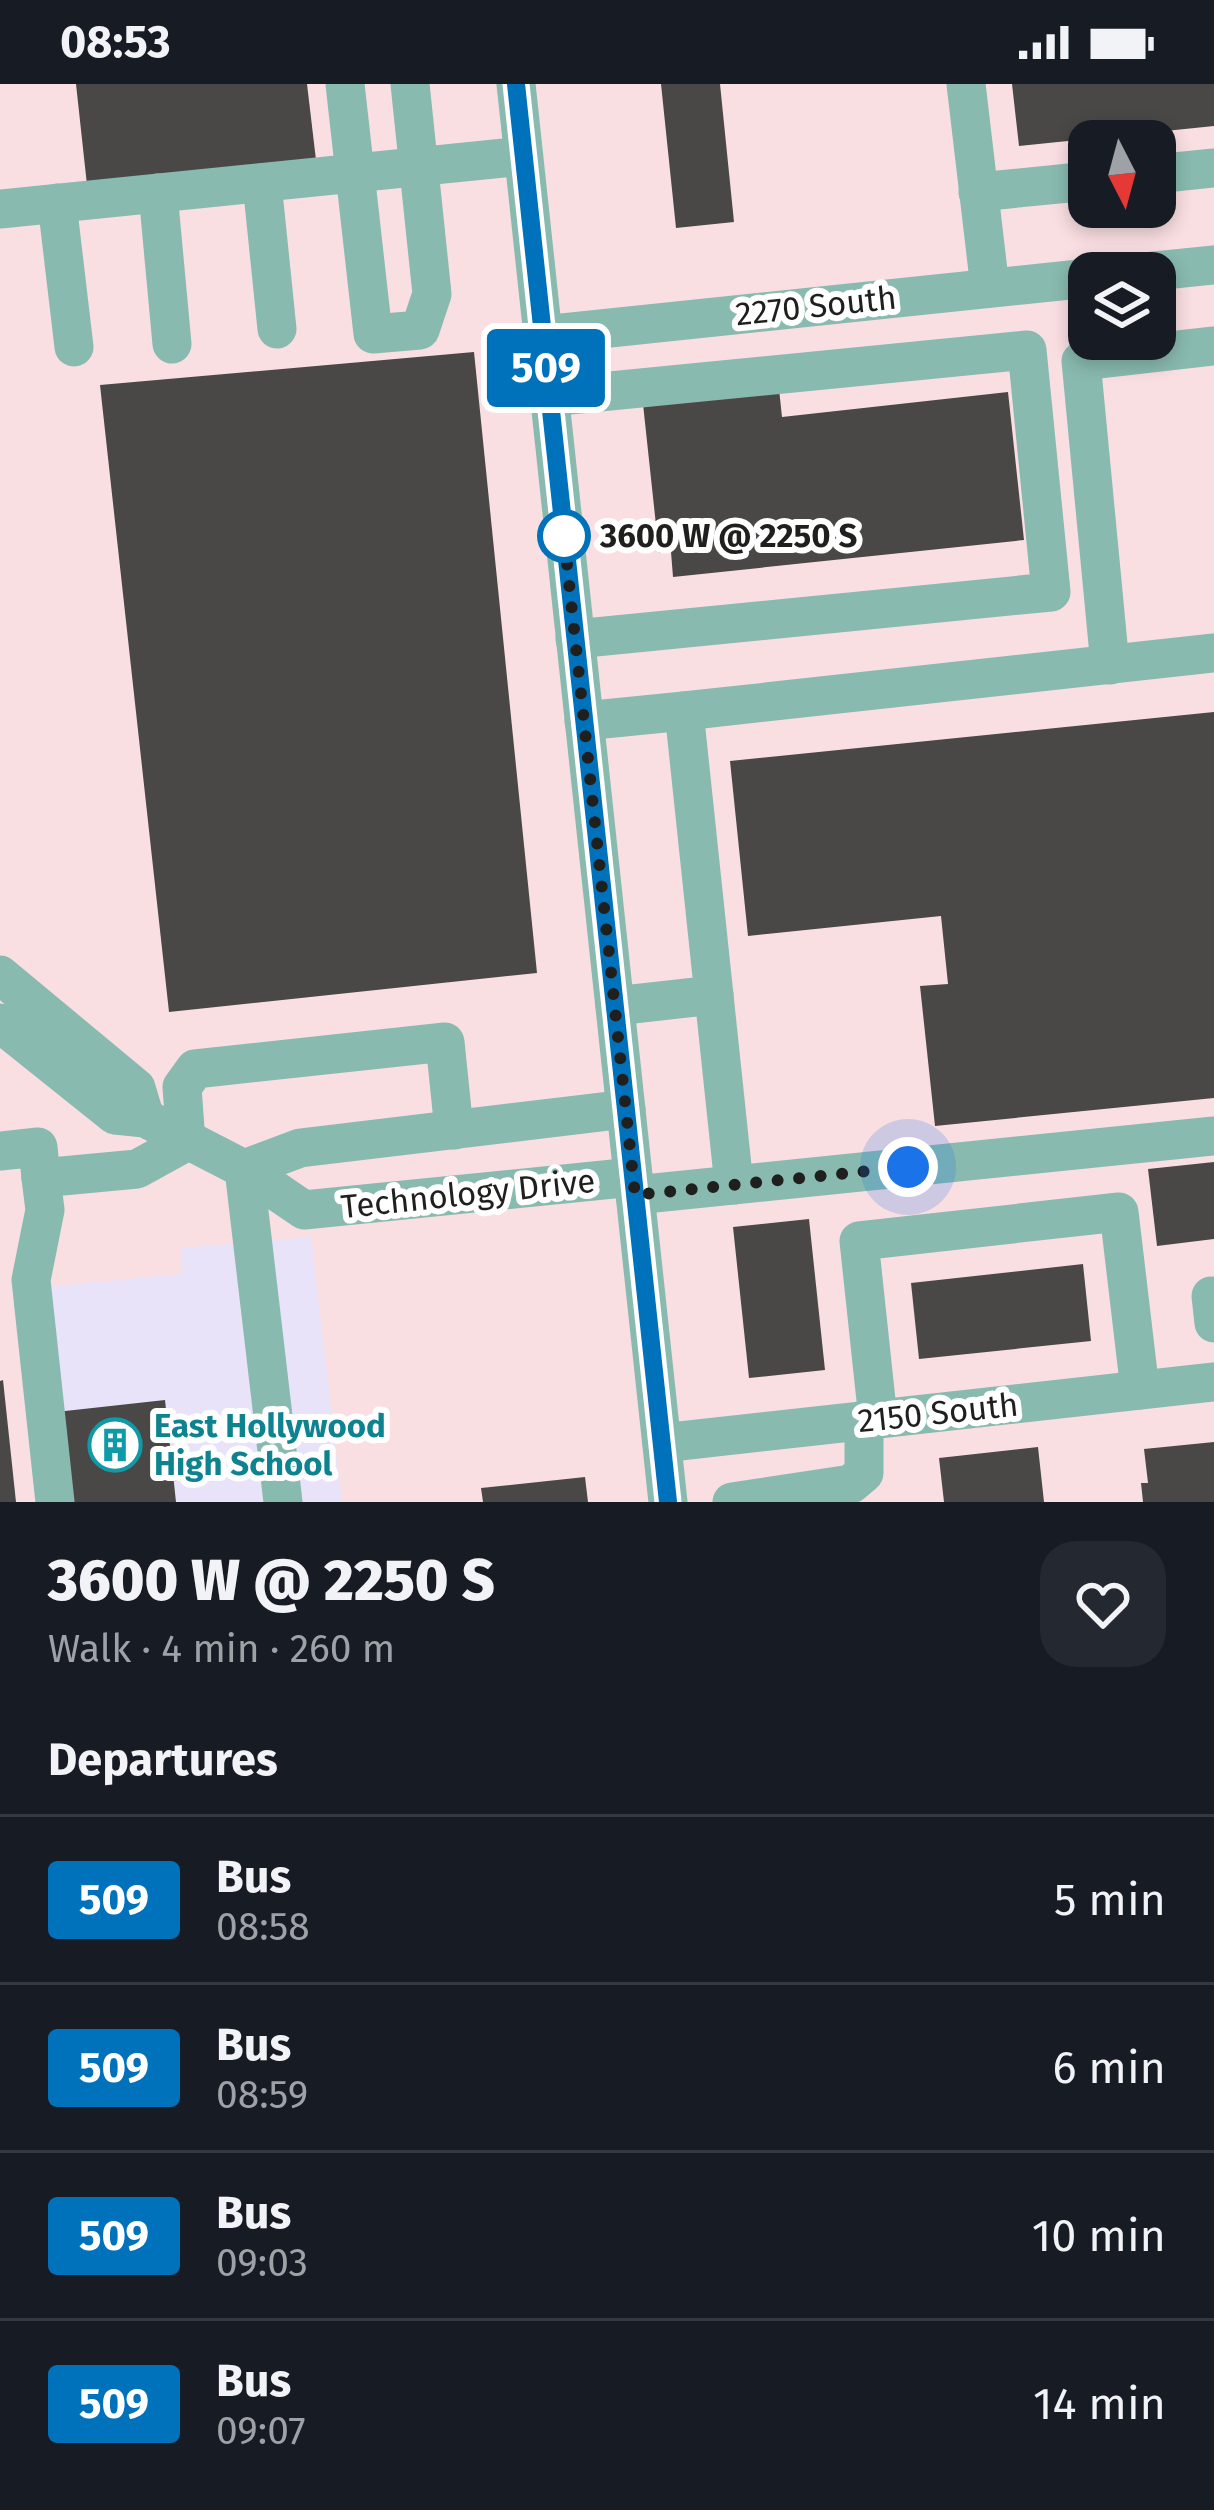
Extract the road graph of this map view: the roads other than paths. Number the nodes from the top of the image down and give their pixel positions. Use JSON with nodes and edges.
{"nodes":[{"id":1,"x":345,"y":84,"type":"edge"},
{"id":2,"x":410,"y":84,"type":"edge"},
{"id":3,"x":516,"y":84,"type":"edge"},
{"id":4,"x":966,"y":84,"type":"edge"},
{"id":5,"x":524,"y":156,"type":"junction"},
{"id":6,"x":418,"y":167,"type":"junction"},
{"id":7,"x":1214,"y":168,"type":"edge"},
{"id":8,"x":1176,"y":172,"type":"edge"},
{"id":9,"x":357,"y":173,"type":"junction"},
{"id":10,"x":262,"y":183,"type":"junction"},
{"id":11,"x":1068,"y":183,"type":"edge"},
{"id":12,"x":978,"y":192,"type":"junction"},
{"id":13,"x":158,"y":193,"type":"junction"},
{"id":14,"x":57,"y":203,"type":"junction"},
{"id":15,"x":0,"y":209,"type":"edge"},
{"id":16,"x":1214,"y":265,"type":"edge"},
{"id":17,"x":1176,"y":269,"type":"edge"},
{"id":18,"x":1068,"y":280,"type":"edge"},
{"id":19,"x":990,"y":288,"type":"junction"},
{"id":20,"x":277,"y":329,"type":"dead end"},
{"id":21,"x":543,"y":335,"type":"junction"},
{"id":22,"x":172,"y":344,"type":"dead end"},
{"id":23,"x":1214,"y":346,"type":"edge"},
{"id":24,"x":74,"y":347,"type":"dead end"},
{"id":25,"x":549,"y":398,"type":"junction"},
{"id":26,"x":575,"y":639,"type":"junction"},
{"id":27,"x":1214,"y":653,"type":"edge"},
{"id":28,"x":1110,"y":665,"type":"junction"},
{"id":29,"x":684,"y":711,"type":"junction"},
{"id":30,"x":584,"y":721,"type":"junction"},
{"id":31,"x":0,"y":976,"type":"edge"},
{"id":32,"x":714,"y":995,"type":"junction"},
{"id":33,"x":615,"y":1006,"type":"junction"},
{"id":34,"x":0,"y":1023,"type":"edge"},
{"id":35,"x":626,"y":1109,"type":"junction"},
{"id":36,"x":145,"y":1118,"type":"junction"},
{"id":37,"x":454,"y":1130,"type":"junction"},
{"id":38,"x":1214,"y":1136,"type":"edge"},
{"id":39,"x":186,"y":1142,"type":"junction"},
{"id":40,"x":0,"y":1151,"type":"edge"},
{"id":41,"x":244,"y":1169,"type":"junction"},
{"id":42,"x":41,"y":1178,"type":"junction"},
{"id":43,"x":734,"y":1185,"type":"junction"},
{"id":44,"x":634,"y":1186,"type":"junction"},
{"id":45,"x":19,"y":1240,"type":"edge"},
{"id":46,"x":1214,"y":1296,"type":"edge"},
{"id":47,"x":1214,"y":1323,"type":"edge"},
{"id":48,"x":1214,"y":1382,"type":"edge"},
{"id":49,"x":1140,"y":1390,"type":"junction"},
{"id":50,"x":871,"y":1420,"type":"junction"},
{"id":51,"x":662,"y":1443,"type":"junction"},
{"id":52,"x":55,"y":1502,"type":"edge"},
{"id":53,"x":284,"y":1502,"type":"edge"},
{"id":54,"x":668,"y":1502,"type":"edge"},
{"id":55,"x":732,"y":1502,"type":"edge"}],
"edges":[{"from":1,"to":9,"type":"street"},
{"from":2,"to":6,"type":"street"},
{"from":3,"to":5,"type":"street"},
{"from":4,"to":12,"type":"street"},
{"from":5,"to":6,"type":"street"},
{"from":5,"to":21,"type":"street"},
{"from":6,"to":9,"type":"street"},
{"from":6,"to":9,"type":"street"},
{"from":7,"to":8,"type":"street"},
{"from":9,"to":10,"type":"street"},
{"from":10,"to":13,"type":"street"},
{"from":10,"to":20,"type":"street"},
{"from":11,"to":12,"type":"street"},
{"from":12,"to":19,"type":"street"},
{"from":13,"to":14,"type":"street"},
{"from":13,"to":22,"type":"street"},
{"from":14,"to":15,"type":"street"},
{"from":14,"to":24,"type":"street"},
{"from":16,"to":17,"type":"street"},
{"from":18,"to":19,"type":"street","name":"2270 South"},
{"from":19,"to":21,"type":"street","name":"2270 South"},
{"from":21,"to":25,"type":"street"},
{"from":23,"to":28,"type":"street"},
{"from":25,"to":26,"type":"street"},
{"from":25,"to":26,"type":"street"},
{"from":26,"to":30,"type":"street"},
{"from":27,"to":28,"type":"street"},
{"from":28,"to":29,"type":"street"},
{"from":29,"to":30,"type":"street"},
{"from":29,"to":32,"type":"street"},
{"from":30,"to":33,"type":"street"},
{"from":31,"to":36,"type":"street","name":"Technology Drive"},
{"from":32,"to":33,"type":"street"},
{"from":32,"to":43,"type":"street"},
{"from":33,"to":35,"type":"street"},
{"from":34,"to":36,"type":"street","name":"Technology Drive"},
{"from":35,"to":37,"type":"street","name":"Technology Drive"},
{"from":35,"to":44,"type":"street"},
{"from":36,"to":39,"type":"street","name":"Technology Drive"},
{"from":37,"to":39,"type":"street"},
{"from":37,"to":41,"type":"street","name":"Technology Drive"},
{"from":38,"to":43,"type":"street","name":"Technology Drive"},
{"from":39,"to":41,"type":"street","name":"Technology Drive"},
{"from":39,"to":42,"type":"street"},
{"from":40,"to":42,"type":"street"},
{"from":41,"to":44,"type":"street","name":"Technology Drive"},
{"from":41,"to":53,"type":"street"},
{"from":42,"to":45,"type":"street"},
{"from":43,"to":44,"type":"street","name":"Technology Drive"},
{"from":44,"to":51,"type":"street"},
{"from":45,"to":52,"type":"street"},
{"from":46,"to":47,"type":"street"},
{"from":48,"to":49,"type":"street","name":"2150 South"},
{"from":49,"to":50,"type":"street","name":"2150 South"},
{"from":49,"to":50,"type":"street"},
{"from":50,"to":51,"type":"street","name":"2150 South"},
{"from":50,"to":55,"type":"street"},
{"from":51,"to":54,"type":"street"}]}
